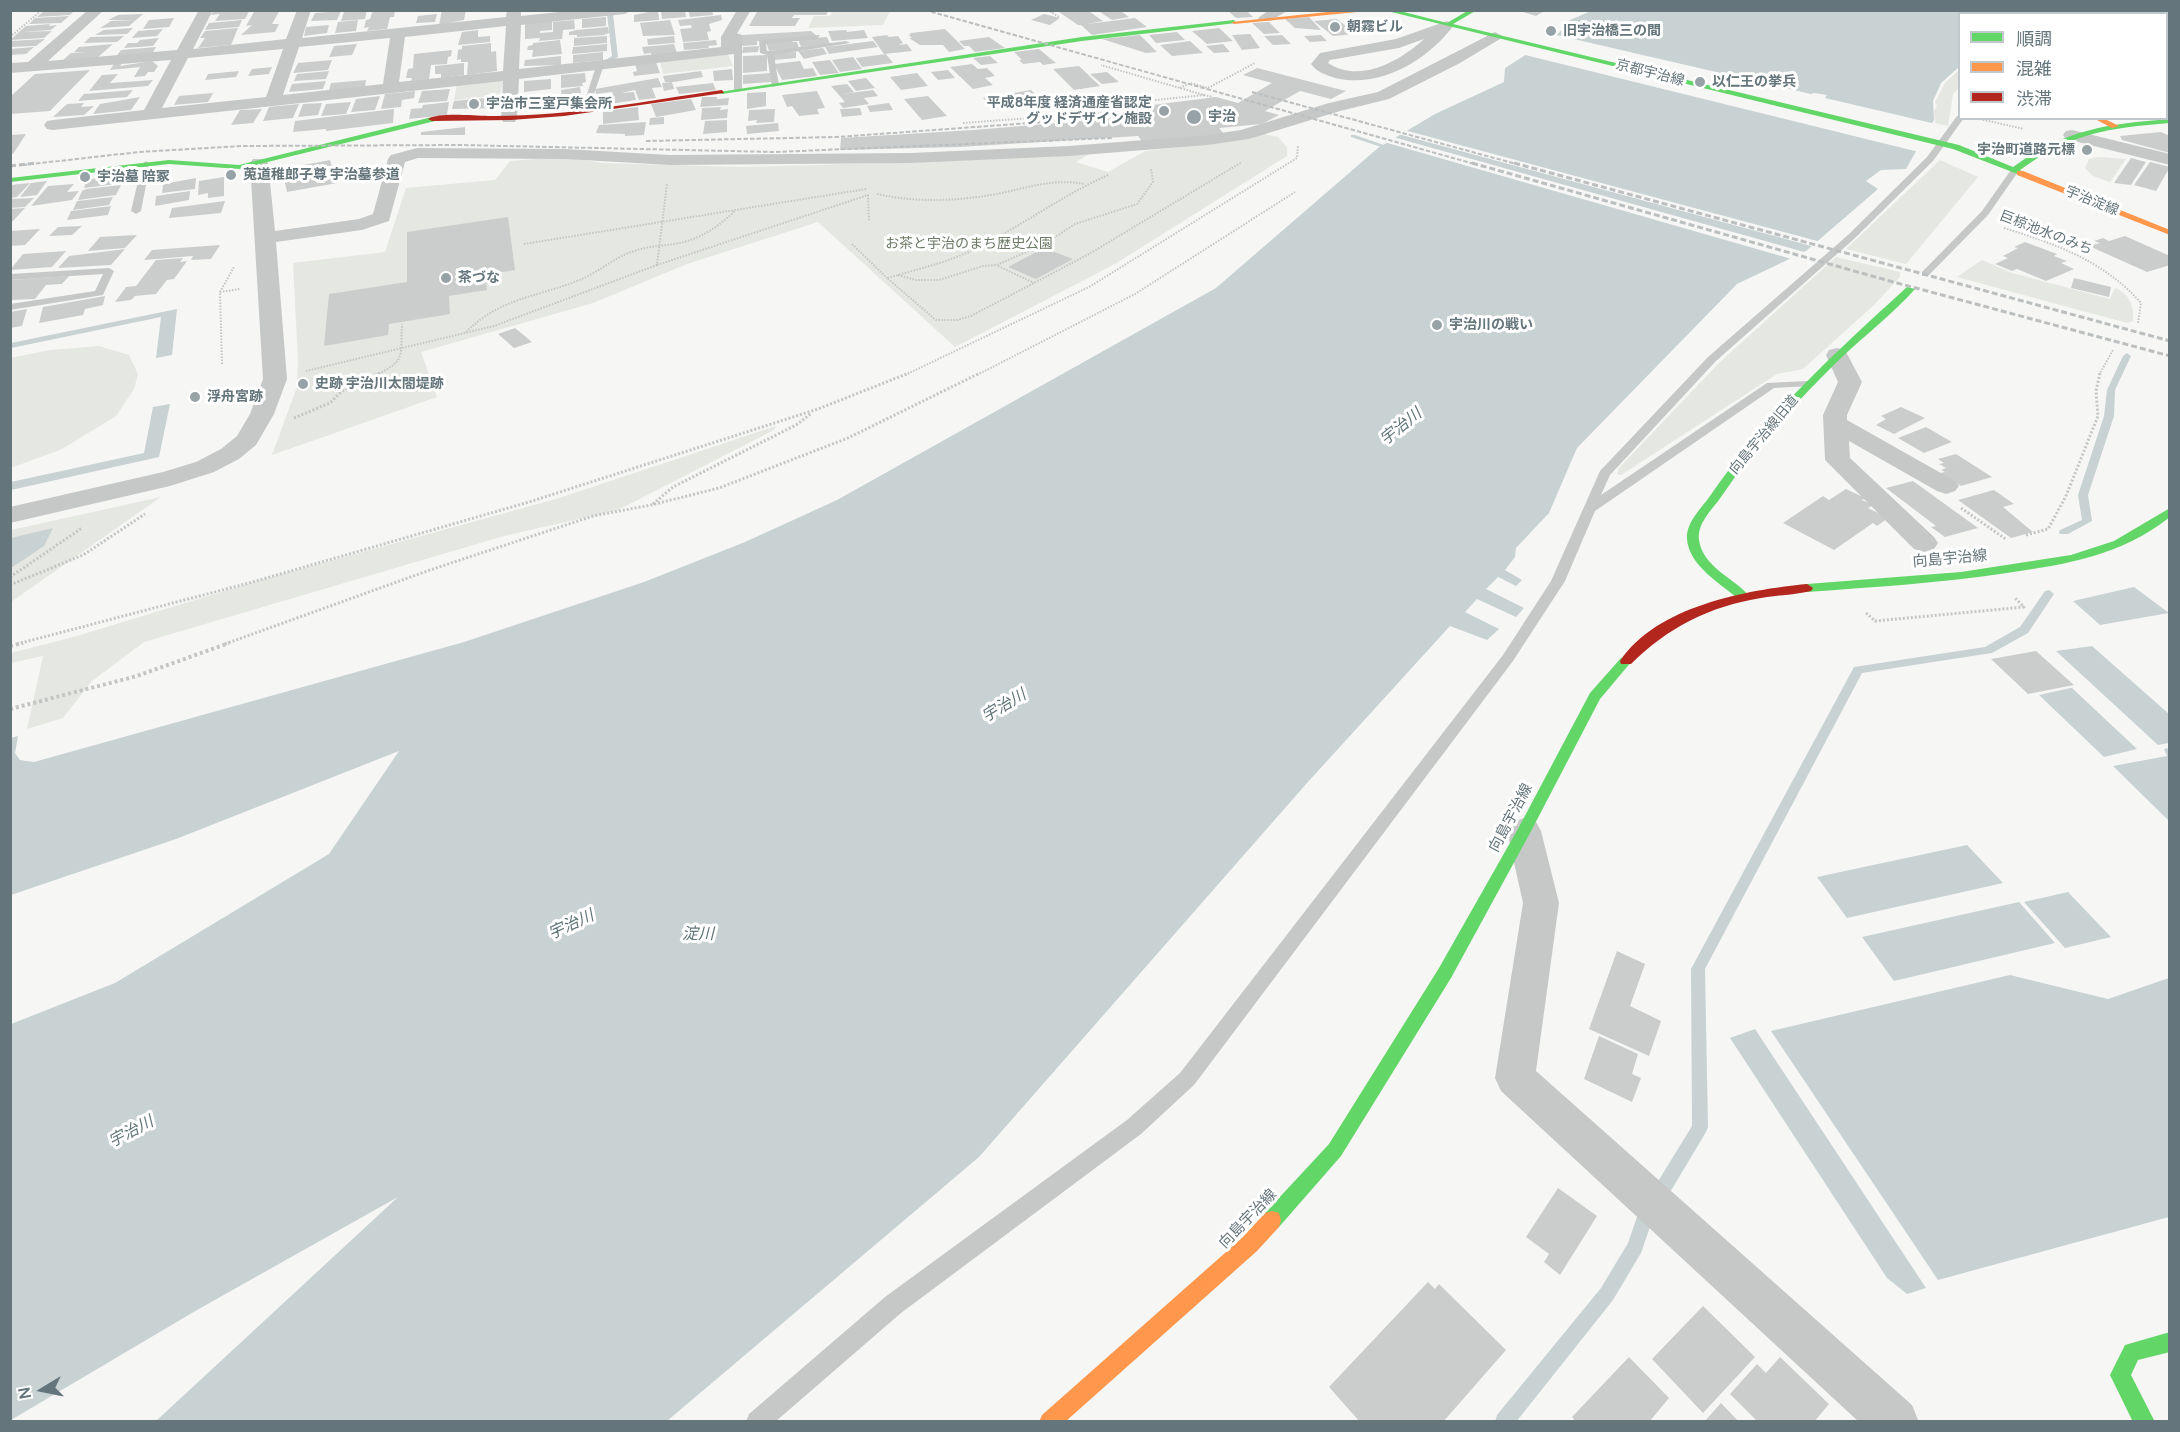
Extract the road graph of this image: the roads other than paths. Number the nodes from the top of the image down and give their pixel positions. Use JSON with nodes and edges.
{"nodes":[{"id":1,"x":97,"y":10,"type":"edge"},
{"id":2,"x":206,"y":10,"type":"edge"},
{"id":3,"x":304,"y":10,"type":"edge"},
{"id":4,"x":744,"y":10,"type":"edge"},
{"id":5,"x":1282,"y":10,"type":"edge"},
{"id":6,"x":1287,"y":10,"type":"edge"},
{"id":7,"x":1375,"y":10,"type":"edge"},
{"id":8,"x":1386,"y":10,"type":"edge"},
{"id":9,"x":1473,"y":10,"type":"edge"},
{"id":10,"x":623,"y":13,"type":"edge"},
{"id":11,"x":1305,"y":15,"type":"junction"},
{"id":12,"x":514,"y":16,"type":"edge"},
{"id":13,"x":1264,"y":18,"type":"junction"},
{"id":14,"x":1447,"y":25,"type":"junction"},
{"id":15,"x":399,"y":33,"type":"junction"},
{"id":16,"x":730,"y":33,"type":"junction"},
{"id":17,"x":1495,"y":36,"type":"junction"},
{"id":18,"x":816,"y":37,"type":"dead end"},
{"id":19,"x":846,"y":43,"type":"dead end"},
{"id":20,"x":293,"y":44,"type":"junction"},
{"id":21,"x":770,"y":53,"type":"junction"},
{"id":22,"x":182,"y":55,"type":"junction"},
{"id":23,"x":600,"y":65,"type":"junction"},
{"id":24,"x":32,"y":67,"type":"junction"},
{"id":25,"x":10,"y":68,"type":"edge"},
{"id":26,"x":511,"y":75,"type":"junction"},
{"id":27,"x":1362,"y":76,"type":"junction"},
{"id":28,"x":775,"y":85,"type":"junction"},
{"id":29,"x":390,"y":88,"type":"junction"},
{"id":30,"x":738,"y":90,"type":"junction"},
{"id":31,"x":1383,"y":96,"type":"junction"},
{"id":32,"x":273,"y":101,"type":"junction"},
{"id":33,"x":584,"y":111,"type":"junction"},
{"id":34,"x":150,"y":114,"type":"junction"},
{"id":35,"x":509,"y":118,"type":"junction"},
{"id":36,"x":1959,"y":120,"type":"edge"},
{"id":37,"x":2101,"y":120,"type":"edge"},
{"id":38,"x":2169,"y":121,"type":"edge"},
{"id":39,"x":53,"y":125,"type":"dead end"},
{"id":40,"x":2115,"y":126,"type":"junction"},
{"id":41,"x":2072,"y":135,"type":"junction"},
{"id":42,"x":2169,"y":160,"type":"edge"},
{"id":43,"x":259,"y":163,"type":"junction"},
{"id":44,"x":146,"y":164,"type":"junction"},
{"id":45,"x":2016,"y":169,"type":"junction"},
{"id":46,"x":10,"y":180,"type":"edge"},
{"id":47,"x":136,"y":211,"type":"dead end"},
{"id":48,"x":2169,"y":233,"type":"edge"},
{"id":49,"x":266,"y":238,"type":"junction"},
{"id":50,"x":1925,"y":274,"type":"dead end"},
{"id":51,"x":10,"y":277,"type":"edge"},
{"id":52,"x":1910,"y":289,"type":"dead end"},
{"id":53,"x":10,"y":307,"type":"edge"},
{"id":54,"x":1837,"y":355,"type":"junction"},
{"id":55,"x":1807,"y":384,"type":"junction"},
{"id":56,"x":1835,"y":423,"type":"junction"},
{"id":57,"x":1946,"y":486,"type":"road end"},
{"id":58,"x":1590,"y":508,"type":"junction"},
{"id":59,"x":2169,"y":511,"type":"edge"},
{"id":60,"x":10,"y":515,"type":"edge"},
{"id":61,"x":1924,"y":543,"type":"dead end"},
{"id":62,"x":1744,"y":597,"type":"junction"},
{"id":63,"x":1524,"y":831,"type":"junction"},
{"id":64,"x":2169,"y":1342,"type":"edge"},
{"id":65,"x":757,"y":1422,"type":"edge"},
{"id":66,"x":1048,"y":1422,"type":"edge"},
{"id":67,"x":1895,"y":1422,"type":"edge"},
{"id":68,"x":2145,"y":1422,"type":"edge"}],
"edges":[{"from":1,"to":24,"type":"street"},
{"from":2,"to":22,"type":"street"},
{"from":3,"to":20,"type":"street"},
{"from":4,"to":16,"type":"street"},
{"from":5,"to":13,"type":"street"},
{"from":6,"to":11,"type":"street"},
{"from":7,"to":11,"type":"main road"},
{"from":8,"to":14,"type":"main road","name":"京都宇治線"},
{"from":9,"to":14,"type":"main road"},
{"from":10,"to":12,"type":"street"},
{"from":11,"to":13,"type":"main road"},
{"from":12,"to":15,"type":"street"},
{"from":12,"to":26,"type":"street"},
{"from":13,"to":28,"type":"main road"},
{"from":14,"to":17,"type":"main road","name":"京都宇治線"},
{"from":14,"to":27,"type":"street"},
{"from":14,"to":27,"type":"street"},
{"from":15,"to":20,"type":"street"},
{"from":15,"to":29,"type":"street"},
{"from":16,"to":23,"type":"street"},
{"from":16,"to":30,"type":"lane"},
{"from":17,"to":31,"type":"street"},
{"from":17,"to":45,"type":"main road","name":"京都宇治線"},
{"from":18,"to":21,"type":"lane"},
{"from":19,"to":21,"type":"lane"},
{"from":20,"to":22,"type":"street"},
{"from":20,"to":32,"type":"street"},
{"from":21,"to":28,"type":"lane"},
{"from":22,"to":24,"type":"street"},
{"from":22,"to":34,"type":"street"},
{"from":23,"to":26,"type":"street"},
{"from":23,"to":33,"type":"lane"},
{"from":24,"to":25,"type":"street"},
{"from":26,"to":29,"type":"street"},
{"from":26,"to":35,"type":"street"},
{"from":27,"to":31,"type":"street"},
{"from":28,"to":30,"type":"main road"},
{"from":29,"to":32,"type":"street"},
{"from":30,"to":33,"type":"main road"},
{"from":31,"to":49,"type":"street"},
{"from":32,"to":34,"type":"street"},
{"from":33,"to":35,"type":"main road"},
{"from":34,"to":39,"type":"street"},
{"from":35,"to":43,"type":"main road"},
{"from":36,"to":58,"type":"lane"},
{"from":37,"to":40,"type":"main road"},
{"from":38,"to":40,"type":"main road"},
{"from":40,"to":41,"type":"main road"},
{"from":41,"to":42,"type":"street"},
{"from":41,"to":45,"type":"main road"},
{"from":43,"to":44,"type":"main road"},
{"from":43,"to":49,"type":"street"},
{"from":44,"to":46,"type":"main road"},
{"from":44,"to":47,"type":"lane"},
{"from":45,"to":48,"type":"main road","name":"宇治淀線"},
{"from":45,"to":50,"type":"lane"},
{"from":49,"to":60,"type":"street"},
{"from":51,"to":53,"type":"lane"},
{"from":52,"to":54,"type":"main road","name":"向島宇治線旧道"},
{"from":54,"to":55,"type":"main road","name":"向島宇治線旧道"},
{"from":54,"to":56,"type":"street"},
{"from":55,"to":58,"type":"lane"},
{"from":55,"to":62,"type":"main road","name":"向島宇治線旧道"},
{"from":56,"to":57,"type":"street"},
{"from":56,"to":61,"type":"street"},
{"from":58,"to":65,"type":"lane"},
{"from":59,"to":62,"type":"main road","name":"向島宇治線"},
{"from":62,"to":63,"type":"main road","name":"向島宇治線"},
{"from":63,"to":66,"type":"main road","name":"向島宇治線"},
{"from":63,"to":67,"type":"street"},
{"from":64,"to":68,"type":"main road"}]}
